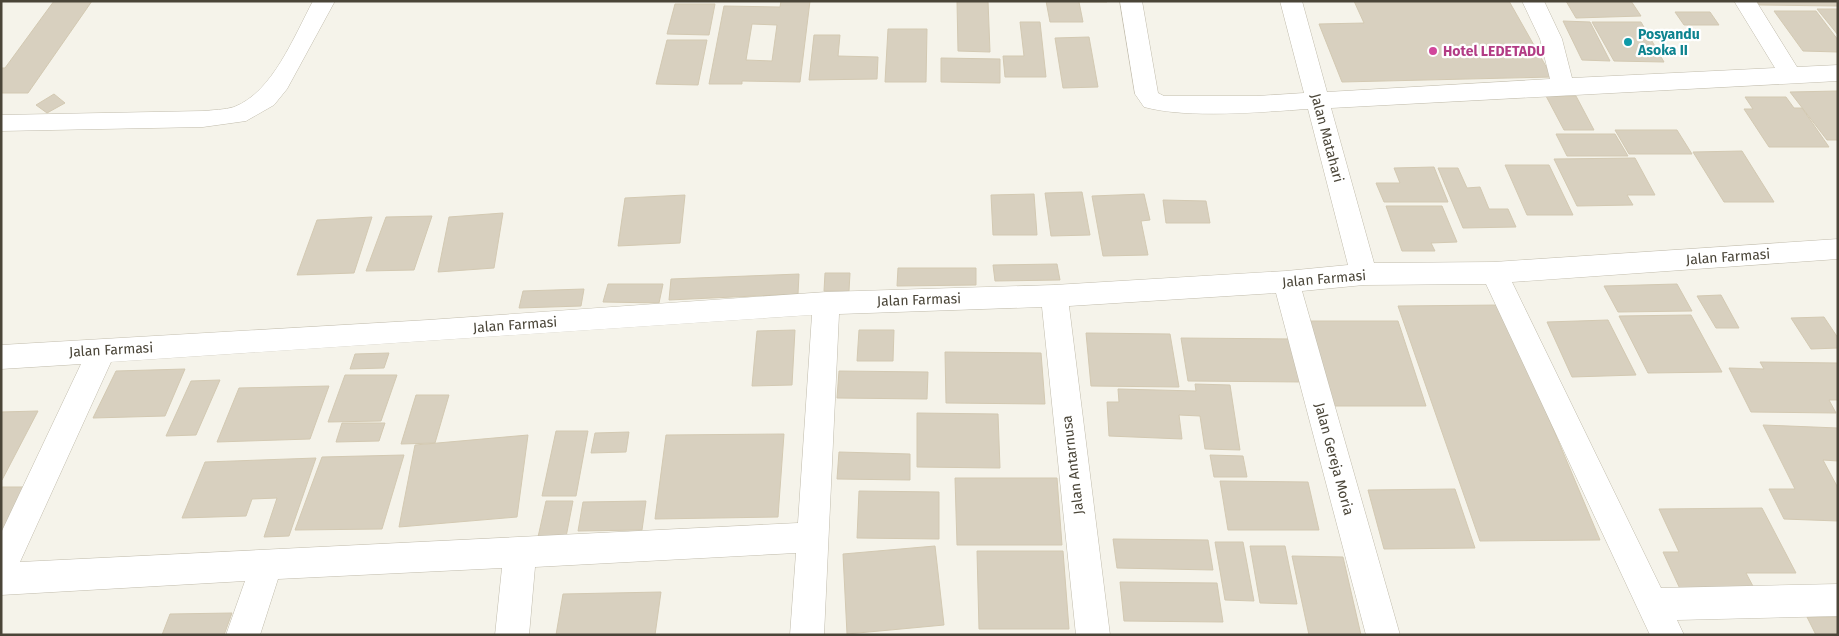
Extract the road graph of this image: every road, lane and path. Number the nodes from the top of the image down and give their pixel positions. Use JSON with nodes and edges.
{"nodes":[{"id":1,"x":324,"y":1,"type":"edge"},
{"id":2,"x":1131,"y":1,"type":"edge"},
{"id":3,"x":1291,"y":1,"type":"edge"},
{"id":4,"x":1533,"y":1,"type":"edge"},
{"id":5,"x":1745,"y":1,"type":"edge"},
{"id":6,"x":1838,"y":73,"type":"edge"},
{"id":7,"x":1791,"y":76,"type":"junction"},
{"id":8,"x":1564,"y":86,"type":"junction"},
{"id":9,"x":1317,"y":101,"type":"junction"},
{"id":10,"x":1,"y":123,"type":"edge"},
{"id":11,"x":1838,"y":250,"type":"edge"},
{"id":12,"x":1494,"y":272,"type":"junction"},
{"id":13,"x":1364,"y":274,"type":"junction"},
{"id":14,"x":1286,"y":282,"type":"junction"},
{"id":15,"x":1054,"y":296,"type":"junction"},
{"id":16,"x":826,"y":303,"type":"junction"},
{"id":17,"x":102,"y":350,"type":"junction"},
{"id":18,"x":1,"y":357,"type":"edge"},
{"id":19,"x":814,"y":537,"type":"junction"},
{"id":20,"x":520,"y":554,"type":"junction"},
{"id":21,"x":266,"y":564,"type":"junction"},
{"id":22,"x":1,"y":569,"type":"edge"},
{"id":23,"x":1,"y":579,"type":"edge"},
{"id":24,"x":1838,"y":600,"type":"edge"},
{"id":25,"x":1653,"y":604,"type":"junction"},
{"id":26,"x":242,"y":635,"type":"edge"},
{"id":27,"x":512,"y":635,"type":"edge"},
{"id":28,"x":807,"y":635,"type":"edge"},
{"id":29,"x":1093,"y":635,"type":"edge"},
{"id":30,"x":1383,"y":635,"type":"edge"},
{"id":31,"x":1667,"y":635,"type":"edge"}],
"edges":[{"from":1,"to":10,"type":"street"},
{"from":2,"to":9,"type":"street"},
{"from":3,"to":9,"type":"street","name":"Jalan Matahari"},
{"from":4,"to":8,"type":"street"},
{"from":5,"to":7,"type":"street"},
{"from":6,"to":7,"type":"street"},
{"from":7,"to":8,"type":"street"},
{"from":8,"to":9,"type":"street"},
{"from":9,"to":13,"type":"street","name":"Jalan Matahari"},
{"from":11,"to":12,"type":"street","name":"Jalan Farmasi"},
{"from":12,"to":13,"type":"street","name":"Jalan Farmasi"},
{"from":12,"to":25,"type":"street"},
{"from":13,"to":14,"type":"street","name":"Jalan Farmasi"},
{"from":14,"to":15,"type":"street","name":"Jalan Farmasi"},
{"from":14,"to":30,"type":"street","name":"Jalan Gereja Moria"},
{"from":15,"to":16,"type":"street","name":"Jalan Farmasi"},
{"from":15,"to":29,"type":"street","name":"Jalan Antarnusa"},
{"from":16,"to":17,"type":"street","name":"Jalan Farmasi"},
{"from":16,"to":19,"type":"street"},
{"from":17,"to":18,"type":"street","name":"Jalan Farmasi"},
{"from":17,"to":22,"type":"street"},
{"from":19,"to":20,"type":"street"},
{"from":19,"to":28,"type":"street"},
{"from":20,"to":21,"type":"street"},
{"from":20,"to":27,"type":"street"},
{"from":21,"to":23,"type":"street"},
{"from":21,"to":26,"type":"street"},
{"from":24,"to":25,"type":"street"},
{"from":25,"to":31,"type":"street"}]}
